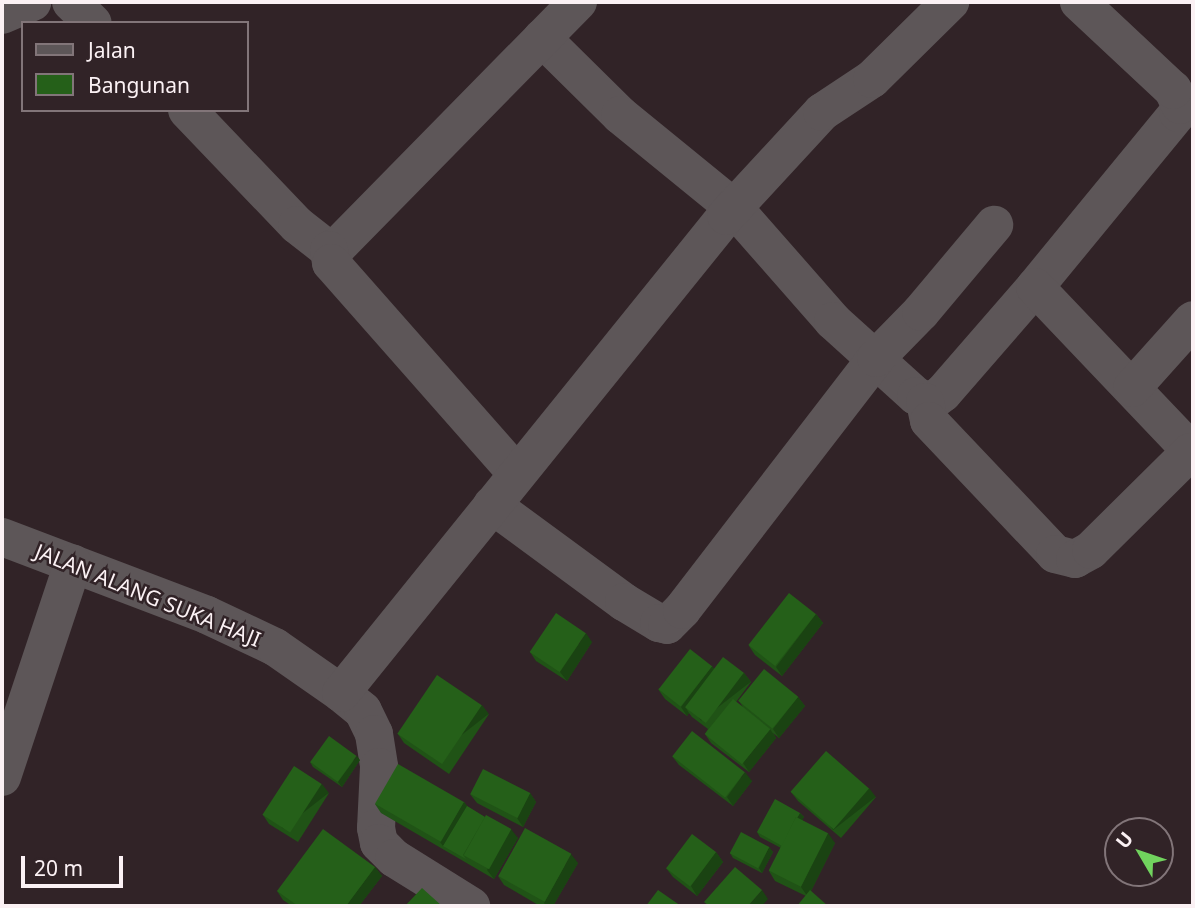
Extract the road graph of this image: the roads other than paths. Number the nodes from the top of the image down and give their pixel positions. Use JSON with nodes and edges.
{"nodes":[{"id":1,"x":32,"y":2,"type":"edge"},
{"id":2,"x":71,"y":2,"type":"edge"},
{"id":3,"x":578,"y":2,"type":"edge"},
{"id":4,"x":950,"y":2,"type":"edge"},
{"id":5,"x":1079,"y":2,"type":"edge"},
{"id":6,"x":2,"y":15,"type":"edge"},
{"id":7,"x":91,"y":21,"type":"edge"},
{"id":8,"x":542,"y":38,"type":"junction"},
{"id":9,"x":189,"y":112,"type":"edge"},
{"id":10,"x":733,"y":208,"type":"junction"},
{"id":11,"x":994,"y":225,"type":"dead end"},
{"id":12,"x":329,"y":250,"type":"junction"},
{"id":13,"x":1035,"y":287,"type":"junction"},
{"id":14,"x":1193,"y":320,"type":"edge"},
{"id":15,"x":876,"y":358,"type":"junction"},
{"id":16,"x":1132,"y":388,"type":"junction"},
{"id":17,"x":925,"y":402,"type":"junction"},
{"id":18,"x":1192,"y":452,"type":"edge"},
{"id":19,"x":517,"y":474,"type":"junction"},
{"id":20,"x":492,"y":505,"type":"junction"},
{"id":21,"x":2,"y":537,"type":"edge"},
{"id":22,"x":73,"y":563,"type":"junction"},
{"id":23,"x":341,"y":693,"type":"junction"},
{"id":24,"x":2,"y":778,"type":"edge"},
{"id":25,"x":471,"y":906,"type":"edge"}],
"edges":[{"from":1,"to":6,"type":"street"},
{"from":2,"to":7,"type":"street"},
{"from":3,"to":8,"type":"street"},
{"from":4,"to":10,"type":"street"},
{"from":5,"to":13,"type":"street"},
{"from":8,"to":10,"type":"street"},
{"from":8,"to":12,"type":"street"},
{"from":9,"to":12,"type":"street"},
{"from":10,"to":15,"type":"street"},
{"from":10,"to":19,"type":"street"},
{"from":11,"to":15,"type":"street"},
{"from":12,"to":19,"type":"street"},
{"from":13,"to":16,"type":"street"},
{"from":13,"to":17,"type":"street"},
{"from":14,"to":16,"type":"street"},
{"from":15,"to":17,"type":"street"},
{"from":15,"to":20,"type":"street"},
{"from":16,"to":18,"type":"street"},
{"from":17,"to":18,"type":"street"},
{"from":19,"to":20,"type":"street"},
{"from":20,"to":23,"type":"street"},
{"from":21,"to":22,"type":"street","name":"JALAN ALANG SUKA HAJI"},
{"from":22,"to":23,"type":"street","name":"JALAN ALANG SUKA HAJI"},
{"from":22,"to":24,"type":"street"},
{"from":23,"to":25,"type":"street","name":"JALAN ALANG SUKA HAJI"}]}
